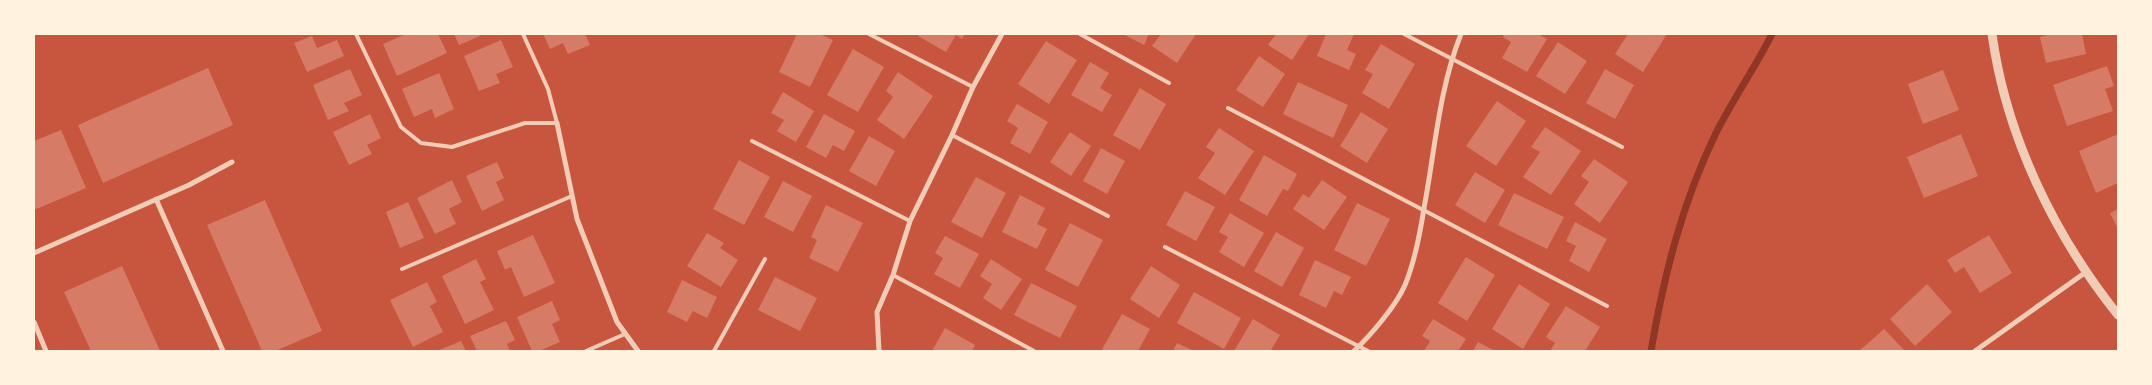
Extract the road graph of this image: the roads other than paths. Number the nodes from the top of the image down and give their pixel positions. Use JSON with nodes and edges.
{"nodes":[{"id":1,"x":356,"y":34,"type":"edge"},
{"id":2,"x":523,"y":34,"type":"edge"},
{"id":3,"x":869,"y":34,"type":"edge"},
{"id":4,"x":1002,"y":34,"type":"edge"},
{"id":5,"x":1080,"y":34,"type":"edge"},
{"id":6,"x":1404,"y":34,"type":"edge"},
{"id":7,"x":1461,"y":34,"type":"edge"},
{"id":8,"x":1992,"y":34,"type":"edge"},
{"id":9,"x":1451,"y":58,"type":"junction"},
{"id":10,"x":1169,"y":83,"type":"dead end"},
{"id":11,"x":973,"y":87,"type":"junction"},
{"id":12,"x":1228,"y":108,"type":"dead end"},
{"id":13,"x":557,"y":122,"type":"junction"},
{"id":14,"x":952,"y":135,"type":"junction"},
{"id":15,"x":752,"y":141,"type":"dead end"},
{"id":16,"x":1622,"y":147,"type":"dead end"},
{"id":17,"x":232,"y":162,"type":"dead end"},
{"id":18,"x":572,"y":196,"type":"junction"},
{"id":19,"x":156,"y":199,"type":"junction"},
{"id":20,"x":1424,"y":210,"type":"junction"},
{"id":21,"x":1108,"y":216,"type":"dead end"},
{"id":22,"x":910,"y":221,"type":"junction"},
{"id":23,"x":1165,"y":247,"type":"dead end"},
{"id":24,"x":34,"y":253,"type":"edge"},
{"id":25,"x":765,"y":259,"type":"dead end"},
{"id":26,"x":402,"y":269,"type":"dead end"},
{"id":27,"x":2086,"y":272,"type":"junction"},
{"id":28,"x":893,"y":275,"type":"junction"},
{"id":29,"x":1607,"y":306,"type":"dead end"},
{"id":30,"x":2118,"y":314,"type":"edge"},
{"id":31,"x":34,"y":322,"type":"edge"},
{"id":32,"x":625,"y":334,"type":"junction"},
{"id":33,"x":1359,"y":347,"type":"junction"},
{"id":34,"x":46,"y":351,"type":"edge"},
{"id":35,"x":223,"y":351,"type":"edge"},
{"id":36,"x":586,"y":351,"type":"edge"},
{"id":37,"x":638,"y":351,"type":"edge"},
{"id":38,"x":714,"y":351,"type":"edge"},
{"id":39,"x":879,"y":351,"type":"edge"},
{"id":40,"x":1034,"y":351,"type":"edge"},
{"id":41,"x":1354,"y":351,"type":"edge"},
{"id":42,"x":1368,"y":351,"type":"edge"},
{"id":43,"x":1975,"y":351,"type":"edge"}],
"edges":[{"from":1,"to":13,"type":"lane"},
{"from":2,"to":13,"type":"lane"},
{"from":3,"to":11,"type":"lane"},
{"from":4,"to":11,"type":"street"},
{"from":5,"to":10,"type":"lane"},
{"from":6,"to":9,"type":"lane"},
{"from":7,"to":9,"type":"street"},
{"from":8,"to":27,"type":"street"},
{"from":9,"to":16,"type":"lane"},
{"from":9,"to":20,"type":"street"},
{"from":11,"to":14,"type":"street"},
{"from":12,"to":20,"type":"lane"},
{"from":13,"to":18,"type":"street"},
{"from":14,"to":21,"type":"lane"},
{"from":14,"to":22,"type":"street"},
{"from":15,"to":22,"type":"lane"},
{"from":17,"to":19,"type":"street"},
{"from":18,"to":26,"type":"lane"},
{"from":18,"to":32,"type":"street"},
{"from":19,"to":24,"type":"street"},
{"from":19,"to":35,"type":"street"},
{"from":20,"to":29,"type":"lane"},
{"from":20,"to":33,"type":"street"},
{"from":22,"to":28,"type":"street"},
{"from":23,"to":33,"type":"lane"},
{"from":25,"to":38,"type":"lane"},
{"from":27,"to":30,"type":"street"},
{"from":27,"to":43,"type":"street"},
{"from":28,"to":39,"type":"street"},
{"from":28,"to":40,"type":"lane"},
{"from":31,"to":34,"type":"street"},
{"from":32,"to":36,"type":"lane"},
{"from":32,"to":37,"type":"street"},
{"from":33,"to":41,"type":"street"},
{"from":33,"to":42,"type":"lane"}]}
